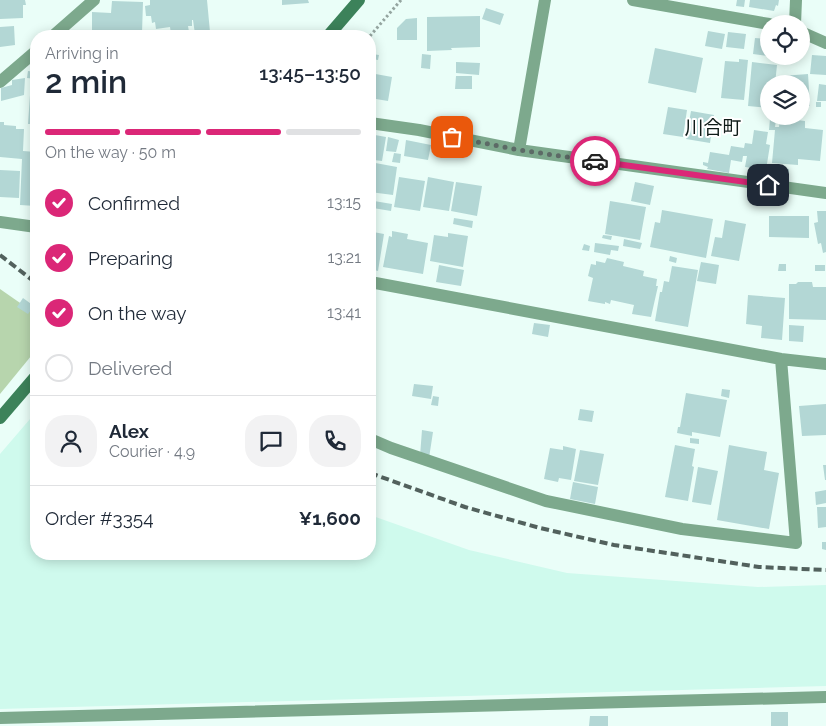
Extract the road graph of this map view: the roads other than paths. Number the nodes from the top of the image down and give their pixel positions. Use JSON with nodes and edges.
{"nodes":[{"id":1,"x":94,"y":0,"type":"edge"},
{"id":2,"x":359,"y":0,"type":"edge"},
{"id":3,"x":545,"y":0,"type":"edge"},
{"id":4,"x":633,"y":0,"type":"edge"},
{"id":5,"x":796,"y":0,"type":"edge"},
{"id":6,"x":795,"y":15,"type":"edge"},
{"id":7,"x":760,"y":22,"type":"edge"},
{"id":8,"x":60,"y":30,"type":"edge"},
{"id":9,"x":333,"y":30,"type":"edge"},
{"id":10,"x":810,"y":36,"type":"edge"},
{"id":11,"x":826,"y":43,"type":"edge"},
{"id":12,"x":30,"y":56,"type":"edge"},
{"id":13,"x":0,"y":82,"type":"edge"},
{"id":14,"x":376,"y":124,"type":"edge"},
{"id":15,"x":519,"y":150,"type":"junction"},
{"id":16,"x":826,"y":193,"type":"edge"},
{"id":17,"x":0,"y":222,"type":"edge"},
{"id":18,"x":30,"y":226,"type":"edge"},
{"id":19,"x":376,"y":283,"type":"edge"},
{"id":20,"x":781,"y":359,"type":"junction"},
{"id":21,"x":826,"y":364,"type":"edge"},
{"id":22,"x":30,"y":383,"type":"edge"},
{"id":23,"x":0,"y":418,"type":"edge"},
{"id":24,"x":376,"y":442,"type":"edge"},
{"id":25,"x":826,"y":697,"type":"edge"},
{"id":26,"x":0,"y":718,"type":"edge"}],
"edges":[{"from":1,"to":8,"type":"street"},
{"from":2,"to":9,"type":"main road"},
{"from":3,"to":15,"type":"street"},
{"from":4,"to":7,"type":"street"},
{"from":5,"to":6,"type":"street"},
{"from":10,"to":11,"type":"street"},
{"from":12,"to":13,"type":"street"},
{"from":14,"to":15,"type":"street"},
{"from":15,"to":16,"type":"street"},
{"from":17,"to":18,"type":"street"},
{"from":19,"to":20,"type":"street"},
{"from":20,"to":21,"type":"street"},
{"from":20,"to":24,"type":"street"},
{"from":22,"to":23,"type":"main road"},
{"from":25,"to":26,"type":"street"}]}
